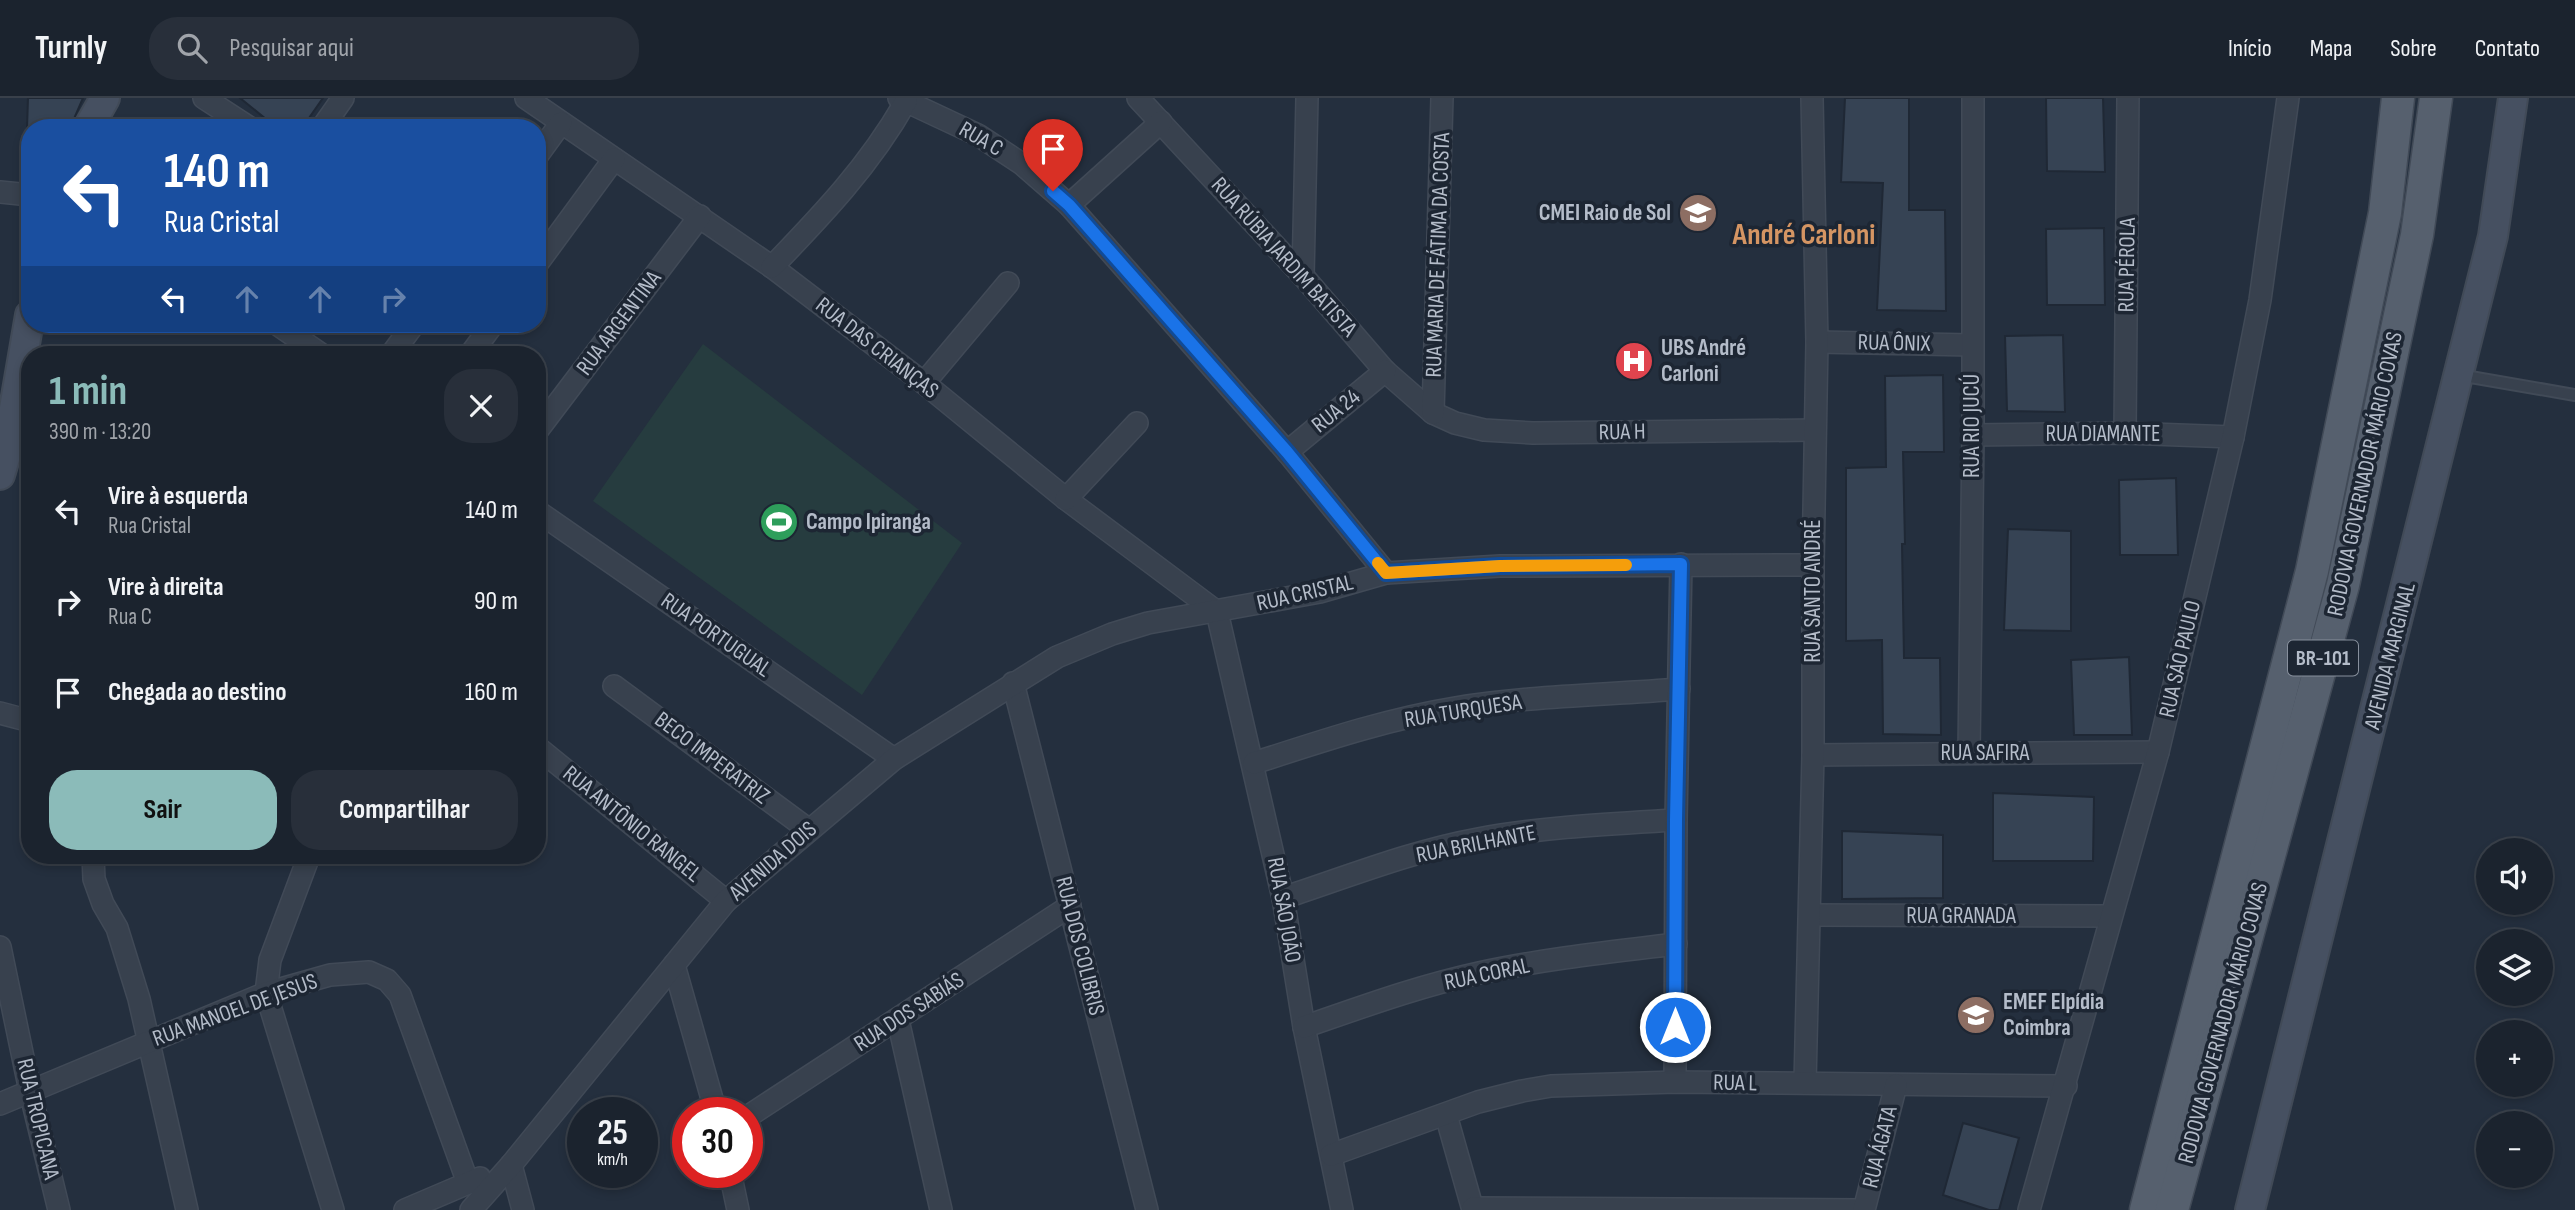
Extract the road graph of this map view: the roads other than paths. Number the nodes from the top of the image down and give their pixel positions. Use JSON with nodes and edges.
{"nodes":[{"id":1,"x":105,"y":98,"type":"edge"},
{"id":2,"x":204,"y":98,"type":"edge"},
{"id":3,"x":343,"y":98,"type":"edge"},
{"id":4,"x":526,"y":98,"type":"edge"},
{"id":5,"x":1138,"y":98,"type":"edge"},
{"id":6,"x":1307,"y":98,"type":"edge"},
{"id":7,"x":1442,"y":98,"type":"edge"},
{"id":8,"x":1812,"y":98,"type":"edge"},
{"id":9,"x":1973,"y":98,"type":"edge"},
{"id":10,"x":2128,"y":98,"type":"edge"},
{"id":11,"x":2288,"y":98,"type":"edge"},
{"id":12,"x":2398,"y":98,"type":"edge"},
{"id":13,"x":2436,"y":98,"type":"edge"},
{"id":14,"x":2513,"y":98,"type":"edge"},
{"id":15,"x":902,"y":100,"type":"edge"},
{"id":16,"x":93,"y":119,"type":"edge"},
{"id":17,"x":236,"y":119,"type":"edge"},
{"id":18,"x":328,"y":119,"type":"edge"},
{"id":19,"x":1161,"y":122,"type":"junction"},
{"id":20,"x":561,"y":123,"type":"junction"},
{"id":21,"x":546,"y":144,"type":"edge"},
{"id":22,"x":614,"y":159,"type":"junction"},
{"id":23,"x":0,"y":192,"type":"edge"},
{"id":24,"x":21,"y":194,"type":"edge"},
{"id":25,"x":1069,"y":205,"type":"junction"},
{"id":26,"x":700,"y":216,"type":"junction"},
{"id":27,"x":546,"y":252,"type":"edge"},
{"id":28,"x":772,"y":267,"type":"junction"},
{"id":29,"x":1303,"y":276,"type":"junction"},
{"id":30,"x":1008,"y":284,"type":"dead end"},
{"id":31,"x":290,"y":333,"type":"edge"},
{"id":32,"x":1817,"y":342,"type":"junction"},
{"id":33,"x":1972,"y":345,"type":"junction"},
{"id":34,"x":309,"y":346,"type":"edge"},
{"id":35,"x":1385,"y":371,"type":"junction"},
{"id":36,"x":2459,"y":375,"type":"junction"},
{"id":37,"x":924,"y":383,"type":"junction"},
{"id":38,"x":21,"y":391,"type":"edge"},
{"id":39,"x":2575,"y":395,"type":"edge"},
{"id":40,"x":1433,"y":413,"type":"junction"},
{"id":41,"x":546,"y":419,"type":"edge"},
{"id":42,"x":1136,"y":423,"type":"dead end"},
{"id":43,"x":1815,"y":430,"type":"junction"},
{"id":44,"x":2125,"y":433,"type":"junction"},
{"id":45,"x":1973,"y":435,"type":"junction"},
{"id":46,"x":2233,"y":437,"type":"junction"},
{"id":47,"x":1287,"y":452,"type":"junction"},
{"id":48,"x":0,"y":475,"type":"edge"},
{"id":49,"x":1066,"y":499,"type":"junction"},
{"id":50,"x":546,"y":517,"type":"edge"},
{"id":51,"x":1681,"y":564,"type":"junction"},
{"id":52,"x":1813,"y":565,"type":"junction"},
{"id":53,"x":1386,"y":573,"type":"junction"},
{"id":54,"x":1217,"y":612,"type":"junction"},
{"id":55,"x":1013,"y":683,"type":"junction"},
{"id":56,"x":614,"y":686,"type":"dead end"},
{"id":57,"x":1679,"y":690,"type":"junction"},
{"id":58,"x":0,"y":713,"type":"edge"},
{"id":59,"x":21,"y":719,"type":"edge"},
{"id":60,"x":2158,"y":752,"type":"junction"},
{"id":61,"x":1969,"y":753,"type":"junction"},
{"id":62,"x":546,"y":754,"type":"edge"},
{"id":63,"x":1813,"y":755,"type":"junction"},
{"id":64,"x":894,"y":758,"type":"junction"},
{"id":65,"x":1254,"y":763,"type":"junction"},
{"id":66,"x":1676,"y":820,"type":"junction"},
{"id":67,"x":809,"y":830,"type":"junction"},
{"id":68,"x":93,"y":864,"type":"edge"},
{"id":69,"x":307,"y":864,"type":"edge"},
{"id":70,"x":1283,"y":898,"type":"junction"},
{"id":71,"x":726,"y":901,"type":"junction"},
{"id":72,"x":1070,"y":906,"type":"junction"},
{"id":73,"x":1810,"y":915,"type":"junction"},
{"id":74,"x":2111,"y":916,"type":"junction"},
{"id":75,"x":1676,"y":944,"type":"junction"},
{"id":76,"x":0,"y":947,"type":"edge"},
{"id":77,"x":674,"y":965,"type":"junction"},
{"id":78,"x":266,"y":993,"type":"junction"},
{"id":79,"x":898,"y":1020,"type":"junction"},
{"id":80,"x":1304,"y":1027,"type":"junction"},
{"id":81,"x":149,"y":1041,"type":"junction"},
{"id":82,"x":1675,"y":1082,"type":"junction"},
{"id":83,"x":1805,"y":1083,"type":"junction"},
{"id":84,"x":1896,"y":1085,"type":"junction"},
{"id":85,"x":2066,"y":1086,"type":"junction"},
{"id":86,"x":30,"y":1091,"type":"junction"},
{"id":87,"x":711,"y":1097,"type":"edge"},
{"id":88,"x":0,"y":1104,"type":"edge"},
{"id":89,"x":763,"y":1107,"type":"edge"},
{"id":90,"x":1446,"y":1115,"type":"junction"},
{"id":91,"x":1331,"y":1155,"type":"junction"},
{"id":92,"x":511,"y":1165,"type":"junction"},
{"id":93,"x":468,"y":1184,"type":"junction"},
{"id":94,"x":733,"y":1188,"type":"edge"},
{"id":95,"x":1473,"y":1209,"type":"edge"},
{"id":96,"x":59,"y":1210,"type":"edge"},
{"id":97,"x":187,"y":1210,"type":"edge"},
{"id":98,"x":333,"y":1210,"type":"edge"},
{"id":99,"x":405,"y":1210,"type":"edge"},
{"id":100,"x":471,"y":1210,"type":"edge"},
{"id":101,"x":523,"y":1210,"type":"edge"},
{"id":102,"x":738,"y":1210,"type":"edge"},
{"id":103,"x":941,"y":1210,"type":"edge"},
{"id":104,"x":1147,"y":1210,"type":"edge"},
{"id":105,"x":1342,"y":1210,"type":"edge"},
{"id":106,"x":1864,"y":1210,"type":"edge"},
{"id":107,"x":2029,"y":1210,"type":"edge"},
{"id":108,"x":2146,"y":1210,"type":"edge"},
{"id":109,"x":2172,"y":1210,"type":"edge"},
{"id":110,"x":2250,"y":1210,"type":"edge"}],
"edges":[{"from":1,"to":16,"type":"street"},
{"from":2,"to":17,"type":"street"},
{"from":3,"to":18,"type":"street"},
{"from":4,"to":20,"type":"street","name":"RUA DAS CRIANÇAS"},
{"from":5,"to":19,"type":"street","name":"RUA RÚBIA JARDIM BATISTA"},
{"from":6,"to":29,"type":"street"},
{"from":7,"to":40,"type":"street","name":"RUA MARIA DE FÁTIMA DA COSTA"},
{"from":8,"to":32,"type":"street","name":"RUA SANTO ANDRÉ"},
{"from":9,"to":33,"type":"street","name":"RUA RIO JUCÚ"},
{"from":10,"to":44,"type":"street","name":"RUA PÉROLA"},
{"from":11,"to":46,"type":"street","name":"RUA SÃO PAULO"},
{"from":12,"to":108,"type":"main road","name":"RODOVIA GOVERNADOR MÁRIO COVAS","number":"BR-101"},
{"from":13,"to":109,"type":"main road","name":"RODOVIA GOVERNADOR MÁRIO COVAS","number":"BR-101"},
{"from":14,"to":36,"type":"street","name":"AVENIDA MARGINAL"},
{"from":15,"to":25,"type":"street","name":"RUA C"},
{"from":15,"to":28,"type":"street"},
{"from":19,"to":25,"type":"street"},
{"from":19,"to":29,"type":"street","name":"RUA RÚBIA JARDIM BATISTA"},
{"from":20,"to":21,"type":"street"},
{"from":20,"to":22,"type":"street","name":"RUA DAS CRIANÇAS"},
{"from":22,"to":26,"type":"street","name":"RUA DAS CRIANÇAS"},
{"from":22,"to":27,"type":"street"},
{"from":23,"to":24,"type":"street"},
{"from":25,"to":47,"type":"street","name":"RUA C"},
{"from":26,"to":28,"type":"street","name":"RUA DAS CRIANÇAS"},
{"from":26,"to":41,"type":"street","name":"RUA ARGENTINA"},
{"from":28,"to":37,"type":"street","name":"RUA DAS CRIANÇAS"},
{"from":29,"to":35,"type":"street","name":"RUA RÚBIA JARDIM BATISTA"},
{"from":30,"to":37,"type":"street"},
{"from":31,"to":34,"type":"street"},
{"from":32,"to":33,"type":"street","name":"RUA ÔNIX"},
{"from":32,"to":43,"type":"street","name":"RUA SANTO ANDRÉ"},
{"from":33,"to":45,"type":"street","name":"RUA RIO JUCÚ"},
{"from":35,"to":40,"type":"street","name":"RUA RÚBIA JARDIM BATISTA"},
{"from":35,"to":47,"type":"street","name":"RUA 24"},
{"from":36,"to":39,"type":"lane"},
{"from":36,"to":110,"type":"street","name":"AVENIDA MARGINAL"},
{"from":37,"to":49,"type":"street","name":"RUA DAS CRIANÇAS"},
{"from":38,"to":48,"type":"street"},
{"from":40,"to":43,"type":"street","name":"RUA H"},
{"from":42,"to":49,"type":"street"},
{"from":43,"to":52,"type":"street","name":"RUA SANTO ANDRÉ"},
{"from":44,"to":45,"type":"street","name":"RUA DIAMANTE"},
{"from":44,"to":46,"type":"street","name":"RUA DIAMANTE"},
{"from":45,"to":61,"type":"street","name":"RUA RIO JUCÚ"},
{"from":46,"to":60,"type":"street","name":"RUA SÃO PAULO"},
{"from":47,"to":53,"type":"street","name":"RUA C"},
{"from":49,"to":54,"type":"street","name":"RUA DAS CRIANÇAS"},
{"from":50,"to":64,"type":"street","name":"RUA PORTUGUAL"},
{"from":51,"to":52,"type":"street","name":"RUA CRISTAL"},
{"from":51,"to":53,"type":"street","name":"RUA CRISTAL"},
{"from":51,"to":57,"type":"street"},
{"from":52,"to":63,"type":"street","name":"RUA SANTO ANDRÉ"},
{"from":53,"to":54,"type":"street","name":"RUA CRISTAL"},
{"from":54,"to":55,"type":"street","name":"AVENIDA DOIS"},
{"from":54,"to":65,"type":"street","name":"RUA SÃO JOÃO"},
{"from":55,"to":64,"type":"street","name":"AVENIDA DOIS"},
{"from":55,"to":72,"type":"street","name":"RUA DOS COLIBRIS"},
{"from":56,"to":67,"type":"street","name":"BECO IMPERATRIZ"},
{"from":57,"to":65,"type":"street","name":"RUA TURQUESA"},
{"from":57,"to":66,"type":"street"},
{"from":58,"to":59,"type":"street"},
{"from":60,"to":61,"type":"street","name":"RUA SAFIRA"},
{"from":60,"to":74,"type":"street","name":"RUA SÃO PAULO"},
{"from":61,"to":63,"type":"street","name":"RUA SAFIRA"},
{"from":62,"to":71,"type":"street","name":"RUA ANTÔNIO RANGEL"},
{"from":63,"to":73,"type":"street","name":"RUA SANTO ANDRÉ"},
{"from":64,"to":67,"type":"street","name":"AVENIDA DOIS"},
{"from":65,"to":70,"type":"street","name":"RUA SÃO JOÃO"},
{"from":66,"to":70,"type":"street","name":"RUA BRILHANTE"},
{"from":66,"to":75,"type":"street"},
{"from":67,"to":71,"type":"street","name":"AVENIDA DOIS"},
{"from":68,"to":81,"type":"street"},
{"from":69,"to":78,"type":"street"},
{"from":70,"to":80,"type":"street","name":"RUA SÃO JOÃO"},
{"from":71,"to":77,"type":"street","name":"AVENIDA DOIS"},
{"from":72,"to":79,"type":"street","name":"RUA DOS SABIÁS"},
{"from":72,"to":104,"type":"street","name":"RUA DOS COLIBRIS"},
{"from":73,"to":74,"type":"street","name":"RUA GRANADA"},
{"from":73,"to":83,"type":"street","name":"RUA SANTO ANDRÉ"},
{"from":74,"to":85,"type":"street","name":"RUA SÃO PAULO"},
{"from":75,"to":80,"type":"street","name":"RUA CORAL"},
{"from":75,"to":82,"type":"street"},
{"from":76,"to":86,"type":"street","name":"RUA TROPICANA"},
{"from":77,"to":87,"type":"street"},
{"from":77,"to":92,"type":"street","name":"AVENIDA DOIS"},
{"from":78,"to":81,"type":"street","name":"RUA MANOEL DE JESUS"},
{"from":78,"to":93,"type":"street","name":"RUA MANOEL DE JESUS"},
{"from":78,"to":98,"type":"street"},
{"from":79,"to":89,"type":"street","name":"RUA DOS SABIÁS"},
{"from":79,"to":103,"type":"street"},
{"from":80,"to":91,"type":"street","name":"RUA SÃO JOÃO"},
{"from":81,"to":86,"type":"street","name":"RUA MANOEL DE JESUS"},
{"from":81,"to":97,"type":"street"},
{"from":82,"to":83,"type":"street","name":"RUA L"},
{"from":82,"to":90,"type":"street","name":"RUA L"},
{"from":83,"to":84,"type":"street","name":"RUA L"},
{"from":84,"to":85,"type":"street","name":"RUA L"},
{"from":84,"to":106,"type":"street","name":"RUA ÁGATA"},
{"from":85,"to":107,"type":"street","name":"RUA SÃO PAULO"},
{"from":86,"to":88,"type":"street","name":"RUA MANOEL DE JESUS"},
{"from":86,"to":96,"type":"street","name":"RUA TROPICANA"},
{"from":90,"to":91,"type":"street","name":"RUA L"},
{"from":90,"to":95,"type":"street"},
{"from":91,"to":105,"type":"street","name":"RUA SÃO JOÃO"},
{"from":92,"to":93,"type":"street","name":"AVENIDA DOIS"},
{"from":92,"to":100,"type":"street"},
{"from":92,"to":101,"type":"street"},
{"from":93,"to":99,"type":"street","name":"AVENIDA DOIS"},
{"from":94,"to":102,"type":"street"},
{"from":95,"to":106,"type":"street"}]}
